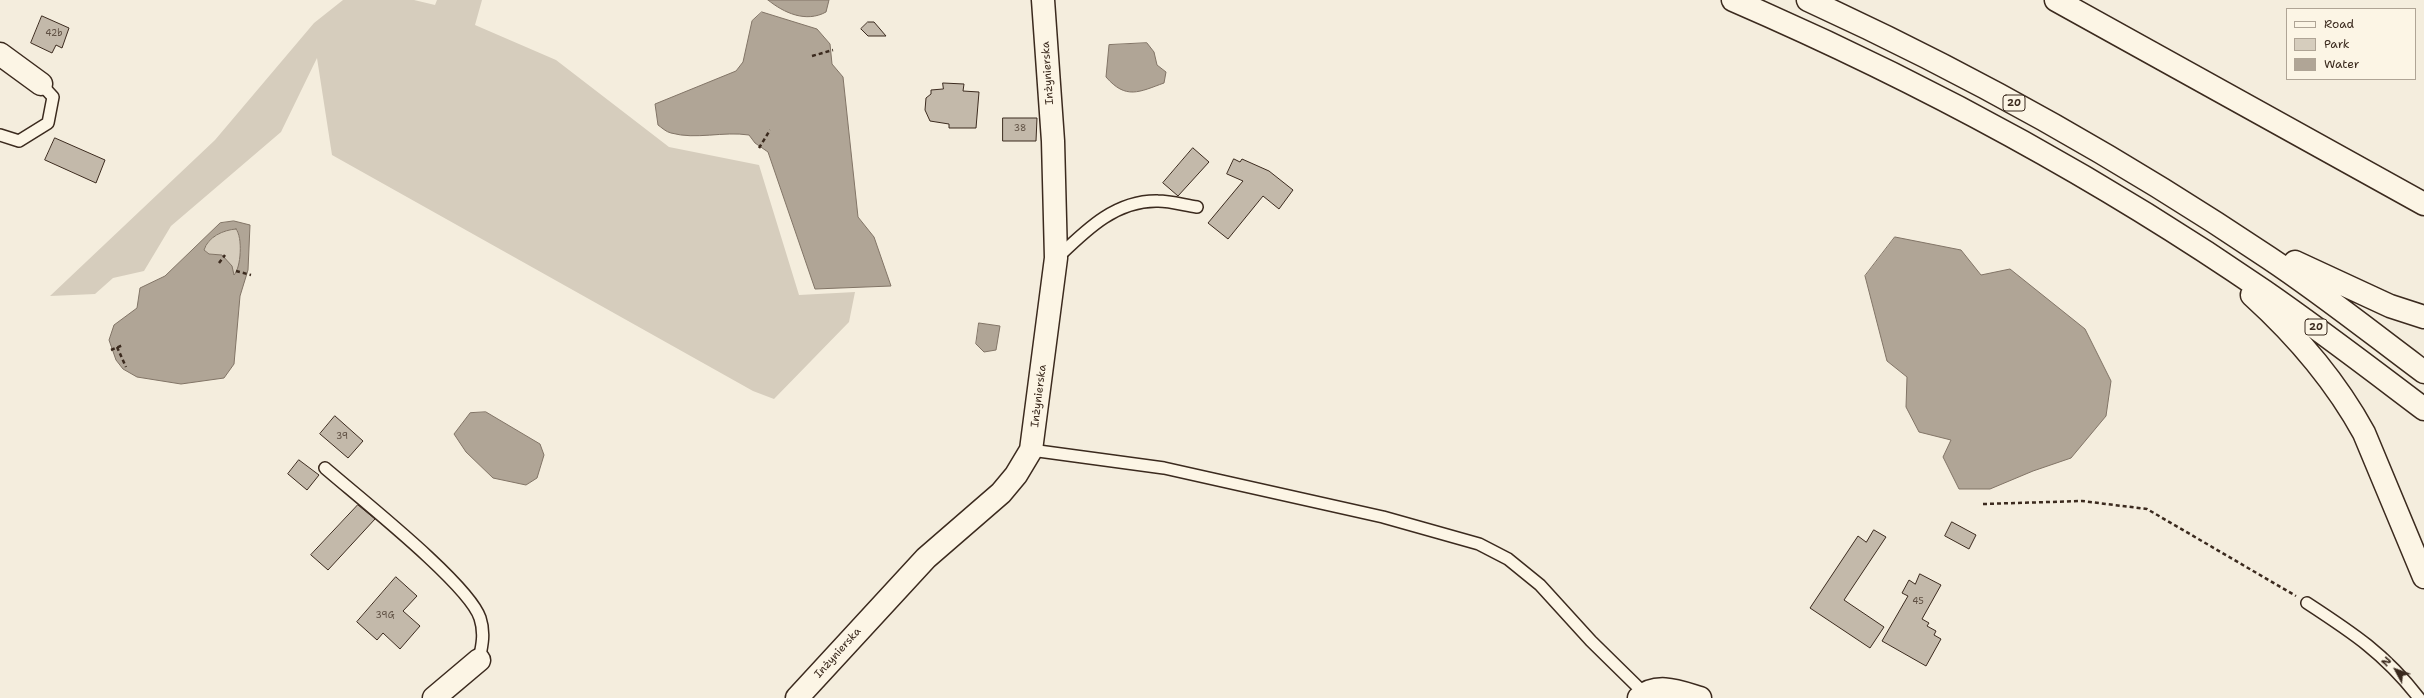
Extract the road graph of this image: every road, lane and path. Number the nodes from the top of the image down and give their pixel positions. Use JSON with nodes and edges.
{"nodes":[{"id":1,"x":1043,"y":0,"type":"edge"},
{"id":2,"x":1733,"y":0,"type":"edge"},
{"id":3,"x":1808,"y":0,"type":"edge"},
{"id":4,"x":2056,"y":0,"type":"edge"},
{"id":5,"x":833,"y":50,"type":"dead end"},
{"id":6,"x":0,"y":54,"type":"edge"},
{"id":7,"x":812,"y":56,"type":"dead end"},
{"id":8,"x":41,"y":84,"type":"joint"},
{"id":9,"x":770,"y":130,"type":"dead end"},
{"id":10,"x":0,"y":135,"type":"edge"},
{"id":11,"x":759,"y":148,"type":"dead end"},
{"id":12,"x":2424,"y":204,"type":"edge"},
{"id":13,"x":1197,"y":207,"type":"dead end"},
{"id":14,"x":2212,"y":221,"type":"junction"},
{"id":15,"x":2203,"y":251,"type":"junction"},
{"id":16,"x":225,"y":255,"type":"dead end"},
{"id":17,"x":1056,"y":258,"type":"junction"},
{"id":18,"x":219,"y":263,"type":"dead end"},
{"id":19,"x":236,"y":271,"type":"dead end"},
{"id":20,"x":251,"y":275,"type":"dead end"},
{"id":21,"x":2424,"y":317,"type":"edge"},
{"id":22,"x":123,"y":345,"type":"dead end"},
{"id":23,"x":117,"y":347,"type":"junction"},
{"id":24,"x":111,"y":350,"type":"dead end"},
{"id":25,"x":126,"y":367,"type":"dead end"},
{"id":26,"x":2424,"y":372,"type":"edge"},
{"id":27,"x":2424,"y":409,"type":"edge"},
{"id":28,"x":1031,"y":450,"type":"junction"},
{"id":29,"x":325,"y":468,"type":"dead end"},
{"id":30,"x":1983,"y":504,"type":"dead end"},
{"id":31,"x":2424,"y":577,"type":"edge"},
{"id":32,"x":2307,"y":603,"type":"joint"},
{"id":33,"x":479,"y":660,"type":"joint"},
{"id":34,"x":1642,"y":696,"type":"edge"},
{"id":35,"x":434,"y":698,"type":"edge"},
{"id":36,"x":797,"y":698,"type":"edge"},
{"id":37,"x":1700,"y":698,"type":"edge"},
{"id":38,"x":2419,"y":698,"type":"edge"}],
"edges":[{"from":1,"to":17,"type":"main road","name":"Inżynierska"},
{"from":2,"to":15,"type":"main road","number":"20"},
{"from":3,"to":14,"type":"main road","number":"20"},
{"from":4,"to":12,"type":"main road"},
{"from":5,"to":7,"type":"path"},
{"from":6,"to":8,"type":"main road"},
{"from":8,"to":10,"type":"lane"},
{"from":9,"to":11,"type":"path"},
{"from":13,"to":17,"type":"lane"},
{"from":14,"to":21,"type":"main road"},
{"from":14,"to":26,"type":"main road","number":"20"},
{"from":15,"to":27,"type":"main road","number":"20"},
{"from":15,"to":31,"type":"main road"},
{"from":16,"to":18,"type":"path"},
{"from":17,"to":28,"type":"main road","name":"Inżynierska"},
{"from":19,"to":20,"type":"path"},
{"from":22,"to":23,"type":"path"},
{"from":23,"to":24,"type":"path"},
{"from":23,"to":25,"type":"path"},
{"from":28,"to":34,"type":"lane"},
{"from":28,"to":36,"type":"main road","name":"Inżynierska"},
{"from":29,"to":33,"type":"lane"},
{"from":30,"to":32,"type":"path"},
{"from":32,"to":38,"type":"lane"},
{"from":33,"to":35,"type":"main road"},
{"from":34,"to":37,"type":"main road"}]}
